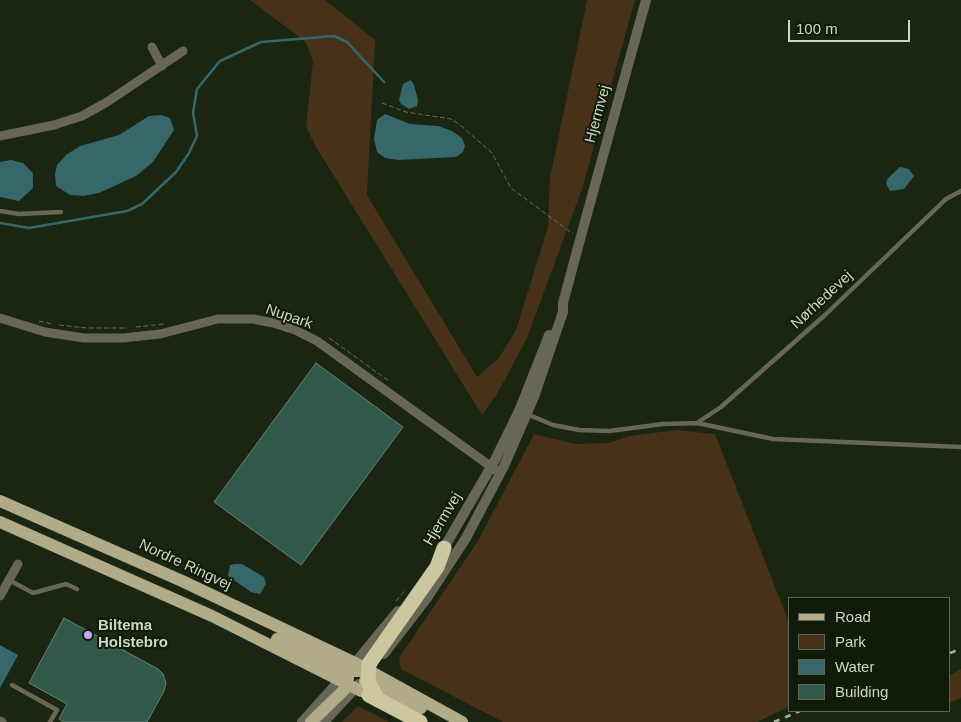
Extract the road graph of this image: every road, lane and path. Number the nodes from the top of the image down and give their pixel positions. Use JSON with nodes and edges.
{"nodes":[{"id":1,"x":646,"y":0,"type":"edge"},
{"id":2,"x":152,"y":47,"type":"dead end"},
{"id":3,"x":183,"y":51,"type":"dead end"},
{"id":4,"x":162,"y":66,"type":"junction"},
{"id":5,"x":382,"y":103,"type":"dead end"},
{"id":6,"x":0,"y":136,"type":"edge"},
{"id":7,"x":961,"y":191,"type":"edge"},
{"id":8,"x":0,"y":211,"type":"edge"},
{"id":9,"x":61,"y":212,"type":"dead end"},
{"id":10,"x":581,"y":236,"type":"junction"},
{"id":11,"x":0,"y":318,"type":"edge"},
{"id":12,"x":34,"y":319,"type":"dead end"},
{"id":13,"x":168,"y":323,"type":"dead end"},
{"id":14,"x":135,"y":327,"type":"dead end"},
{"id":15,"x":127,"y":328,"type":"dead end"},
{"id":16,"x":324,"y":335,"type":"dead end"},
{"id":17,"x":392,"y":384,"type":"dead end"},
{"id":18,"x":523,"y":412,"type":"junction"},
{"id":19,"x":698,"y":423,"type":"junction"},
{"id":20,"x":961,"y":447,"type":"edge"},
{"id":21,"x":491,"y":467,"type":"junction"},
{"id":22,"x":500,"y":473,"type":"junction"},
{"id":23,"x":0,"y":501,"type":"edge"},
{"id":24,"x":0,"y":522,"type":"edge"},
{"id":25,"x":444,"y":548,"type":"joint"},
{"id":26,"x":18,"y":564,"type":"dead end"},
{"id":27,"x":9,"y":580,"type":"junction"},
{"id":28,"x":408,"y":587,"type":"dead end"},
{"id":29,"x":77,"y":589,"type":"dead end"},
{"id":30,"x":0,"y":596,"type":"edge"},
{"id":31,"x":394,"y":604,"type":"dead end"},
{"id":32,"x":358,"y":678,"type":"junction"},
{"id":33,"x":12,"y":685,"type":"dead end"},
{"id":34,"x":50,"y":722,"type":"edge"},
{"id":35,"x":302,"y":722,"type":"edge"},
{"id":36,"x":311,"y":722,"type":"edge"},
{"id":37,"x":324,"y":722,"type":"edge"},
{"id":38,"x":420,"y":722,"type":"edge"},
{"id":39,"x":448,"y":722,"type":"edge"},
{"id":40,"x":462,"y":722,"type":"edge"}],
"edges":[{"from":1,"to":10,"type":"street","name":"Hjermvej"},
{"from":2,"to":4,"type":"street"},
{"from":3,"to":4,"type":"street"},
{"from":4,"to":6,"type":"street"},
{"from":5,"to":10,"type":"path"},
{"from":7,"to":19,"type":"lane","name":"Nørhedevej"},
{"from":8,"to":9,"type":"lane"},
{"from":10,"to":18,"type":"street","name":"Hjermvej"},
{"from":11,"to":21,"type":"street","name":"Nupark"},
{"from":12,"to":15,"type":"path"},
{"from":13,"to":14,"type":"path"},
{"from":16,"to":17,"type":"path"},
{"from":18,"to":19,"type":"lane"},
{"from":18,"to":21,"type":"street","name":"Hjermvej"},
{"from":18,"to":22,"type":"street","name":"Hjermvej"},
{"from":19,"to":20,"type":"lane"},
{"from":21,"to":22,"type":"street","name":"Nupark"},
{"from":21,"to":25,"type":"street","name":"Hjermvej"},
{"from":22,"to":32,"type":"street","name":"Hjermvej"},
{"from":23,"to":32,"type":"main road","name":"Nordre Ringvej"},
{"from":24,"to":32,"type":"main road"},
{"from":25,"to":32,"type":"highway"},
{"from":26,"to":27,"type":"street"},
{"from":27,"to":29,"type":"lane"},
{"from":27,"to":30,"type":"street"},
{"from":28,"to":31,"type":"path"},
{"from":32,"to":35,"type":"street","name":"Hjermvej"},
{"from":32,"to":36,"type":"main road"},
{"from":32,"to":37,"type":"street","name":"Hjermvej"},
{"from":32,"to":38,"type":"highway"},
{"from":32,"to":39,"type":"main road"},
{"from":32,"to":40,"type":"main road"},
{"from":33,"to":34,"type":"lane"}]}
